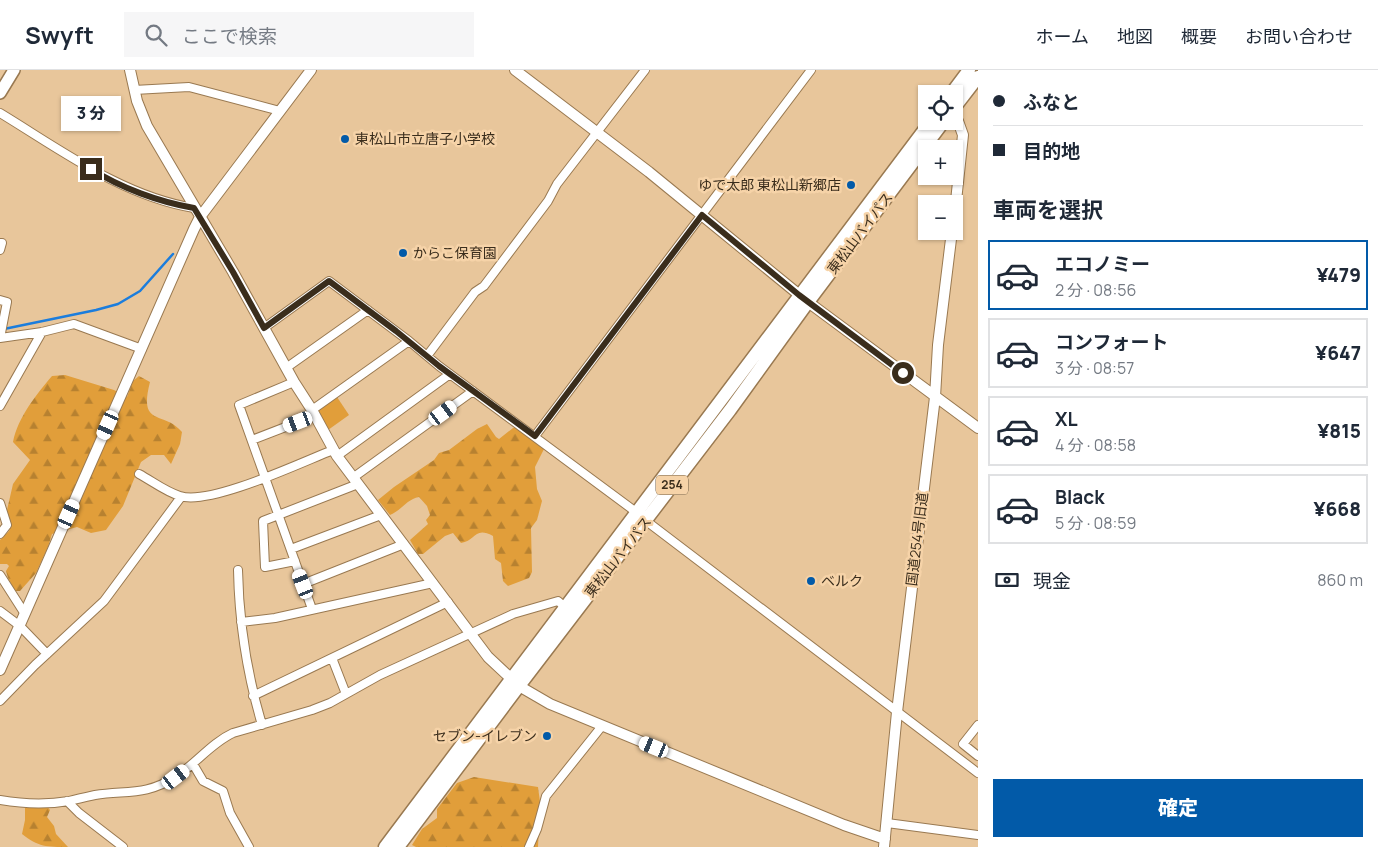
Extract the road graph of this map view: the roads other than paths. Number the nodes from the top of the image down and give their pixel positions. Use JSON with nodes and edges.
{"nodes":[{"id":1,"x":14,"y":70,"type":"edge"},
{"id":2,"x":130,"y":70,"type":"edge"},
{"id":3,"x":310,"y":70,"type":"edge"},
{"id":4,"x":515,"y":70,"type":"edge"},
{"id":5,"x":645,"y":70,"type":"edge"},
{"id":6,"x":812,"y":70,"type":"edge"},
{"id":7,"x":971,"y":72,"type":"edge"},
{"id":8,"x":960,"y":85,"type":"edge"},
{"id":9,"x":963,"y":89,"type":"edge"},
{"id":10,"x":134,"y":90,"type":"junction"},
{"id":11,"x":0,"y":92,"type":"edge"},
{"id":12,"x":280,"y":111,"type":"junction"},
{"id":13,"x":0,"y":113,"type":"edge"},
{"id":14,"x":925,"y":130,"type":"edge"},
{"id":15,"x":937,"y":130,"type":"edge"},
{"id":16,"x":961,"y":130,"type":"edge"},
{"id":17,"x":598,"y":132,"type":"junction"},
{"id":18,"x":957,"y":195,"type":"edge"},
{"id":19,"x":197,"y":212,"type":"junction"},
{"id":20,"x":702,"y":215,"type":"junction"},
{"id":21,"x":951,"y":240,"type":"edge"},
{"id":22,"x":0,"y":243,"type":"edge"},
{"id":23,"x":0,"y":250,"type":"edge"},
{"id":24,"x":804,"y":299,"type":"junction"},
{"id":25,"x":0,"y":300,"type":"edge"},
{"id":26,"x":368,"y":310,"type":"junction"},
{"id":27,"x":264,"y":328,"type":"junction"},
{"id":28,"x":42,"y":332,"type":"junction"},
{"id":29,"x":0,"y":338,"type":"edge"},
{"id":30,"x":409,"y":341,"type":"junction"},
{"id":31,"x":142,"y":349,"type":"junction"},
{"id":32,"x":427,"y":356,"type":"junction"},
{"id":33,"x":286,"y":368,"type":"junction"},
{"id":34,"x":450,"y":374,"type":"junction"},
{"id":35,"x":294,"y":382,"type":"junction"},
{"id":36,"x":473,"y":391,"type":"junction"},
{"id":37,"x":935,"y":397,"type":"junction"},
{"id":38,"x":0,"y":406,"type":"edge"},
{"id":39,"x":313,"y":413,"type":"junction"},
{"id":40,"x":978,"y":428,"type":"edge"},
{"id":41,"x":535,"y":436,"type":"junction"},
{"id":42,"x":252,"y":440,"type":"junction"},
{"id":43,"x":335,"y":453,"type":"junction"},
{"id":44,"x":139,"y":474,"type":"dead end"},
{"id":45,"x":265,"y":477,"type":"junction"},
{"id":46,"x":356,"y":481,"type":"junction"},
{"id":47,"x":181,"y":497,"type":"junction"},
{"id":48,"x":0,"y":503,"type":"edge"},
{"id":49,"x":278,"y":514,"type":"junction"},
{"id":50,"x":381,"y":515,"type":"junction"},
{"id":51,"x":641,"y":516,"type":"junction"},
{"id":52,"x":0,"y":534,"type":"edge"},
{"id":53,"x":404,"y":544,"type":"junction"},
{"id":54,"x":291,"y":549,"type":"junction"},
{"id":55,"x":295,"y":561,"type":"junction"},
{"id":56,"x":238,"y":570,"type":"dead end"},
{"id":57,"x":0,"y":575,"type":"edge"},
{"id":58,"x":433,"y":583,"type":"junction"},
{"id":59,"x":303,"y":584,"type":"junction"},
{"id":60,"x":448,"y":602,"type":"junction"},
{"id":61,"x":565,"y":607,"type":"junction"},
{"id":62,"x":312,"y":609,"type":"junction"},
{"id":63,"x":0,"y":612,"type":"edge"},
{"id":64,"x":25,"y":614,"type":"junction"},
{"id":65,"x":241,"y":622,"type":"junction"},
{"id":66,"x":20,"y":626,"type":"junction"},
{"id":67,"x":471,"y":633,"type":"junction"},
{"id":68,"x":47,"y":654,"type":"junction"},
{"id":69,"x":332,"y":658,"type":"junction"},
{"id":70,"x":0,"y":670,"type":"edge"},
{"id":71,"x":514,"y":683,"type":"junction"},
{"id":72,"x":346,"y":694,"type":"junction"},
{"id":73,"x":254,"y":696,"type":"junction"},
{"id":74,"x":0,"y":701,"type":"edge"},
{"id":75,"x":897,"y":712,"type":"junction"},
{"id":76,"x":262,"y":725,"type":"junction"},
{"id":77,"x":978,"y":725,"type":"edge"},
{"id":78,"x":602,"y":726,"type":"junction"},
{"id":79,"x":978,"y":756,"type":"edge"},
{"id":80,"x":193,"y":764,"type":"junction"},
{"id":81,"x":978,"y":773,"type":"edge"},
{"id":82,"x":0,"y":800,"type":"edge"},
{"id":83,"x":67,"y":801,"type":"junction"},
{"id":84,"x":887,"y":822,"type":"junction"},
{"id":85,"x":978,"y":835,"type":"edge"},
{"id":86,"x":885,"y":843,"type":"edge"},
{"id":87,"x":123,"y":847,"type":"edge"},
{"id":88,"x":249,"y":847,"type":"edge"},
{"id":89,"x":385,"y":847,"type":"edge"},
{"id":90,"x":398,"y":847,"type":"edge"},
{"id":91,"x":529,"y":847,"type":"edge"}],
"edges":[{"from":1,"to":11,"type":"main road"},
{"from":2,"to":10,"type":"street"},
{"from":3,"to":12,"type":"street"},
{"from":4,"to":17,"type":"street"},
{"from":5,"to":17,"type":"street"},
{"from":6,"to":20,"type":"street"},
{"from":7,"to":8,"type":"highway"},
{"from":7,"to":9,"type":"highway"},
{"from":10,"to":12,"type":"street"},
{"from":10,"to":19,"type":"street"},
{"from":12,"to":19,"type":"street"},
{"from":13,"to":19,"type":"street"},
{"from":14,"to":24,"type":"highway","name":"東松山バイパス","number":"254"},
{"from":15,"to":24,"type":"highway","name":"東松山バイパス","number":"254"},
{"from":16,"to":18,"type":"street"},
{"from":17,"to":20,"type":"street"},
{"from":17,"to":32,"type":"street"},
{"from":19,"to":27,"type":"street"},
{"from":19,"to":31,"type":"street"},
{"from":20,"to":24,"type":"street"},
{"from":20,"to":41,"type":"street"},
{"from":21,"to":37,"type":"street","name":"国道254号旧道"},
{"from":22,"to":23,"type":"street"},
{"from":24,"to":37,"type":"street"},
{"from":24,"to":51,"type":"highway","name":"東松山バイパス","number":"254"},
{"from":25,"to":29,"type":"street"},
{"from":26,"to":27,"type":"street"},
{"from":26,"to":30,"type":"street"},
{"from":26,"to":33,"type":"street"},
{"from":27,"to":33,"type":"street"},
{"from":28,"to":29,"type":"street"},
{"from":28,"to":31,"type":"street"},
{"from":28,"to":38,"type":"street"},
{"from":30,"to":32,"type":"street"},
{"from":30,"to":39,"type":"street"},
{"from":31,"to":64,"type":"street"},
{"from":32,"to":34,"type":"street"},
{"from":33,"to":35,"type":"street"},
{"from":34,"to":36,"type":"street"},
{"from":34,"to":43,"type":"street"},
{"from":35,"to":39,"type":"street"},
{"from":35,"to":42,"type":"street"},
{"from":36,"to":41,"type":"street"},
{"from":36,"to":46,"type":"street"},
{"from":37,"to":40,"type":"street"},
{"from":37,"to":75,"type":"street","name":"国道254号旧道"},
{"from":39,"to":42,"type":"street"},
{"from":39,"to":43,"type":"street"},
{"from":41,"to":51,"type":"street"},
{"from":42,"to":45,"type":"street"},
{"from":43,"to":45,"type":"street"},
{"from":43,"to":46,"type":"street"},
{"from":44,"to":47,"type":"street"},
{"from":45,"to":47,"type":"street"},
{"from":45,"to":49,"type":"street"},
{"from":46,"to":49,"type":"street"},
{"from":46,"to":50,"type":"street"},
{"from":47,"to":68,"type":"street"},
{"from":48,"to":52,"type":"street"},
{"from":49,"to":54,"type":"street"},
{"from":49,"to":55,"type":"street"},
{"from":50,"to":53,"type":"street"},
{"from":50,"to":54,"type":"street"},
{"from":51,"to":61,"type":"highway","name":"東松山バイパス","number":"254"},
{"from":51,"to":71,"type":"highway","name":"東松山バイパス","number":"254"},
{"from":51,"to":75,"type":"street"},
{"from":53,"to":58,"type":"street"},
{"from":53,"to":59,"type":"street"},
{"from":54,"to":55,"type":"street"},
{"from":55,"to":59,"type":"street"},
{"from":56,"to":65,"type":"street"},
{"from":57,"to":64,"type":"street"},
{"from":58,"to":60,"type":"street"},
{"from":58,"to":62,"type":"street"},
{"from":59,"to":62,"type":"street"},
{"from":60,"to":67,"type":"street"},
{"from":60,"to":69,"type":"street"},
{"from":61,"to":67,"type":"street"},
{"from":61,"to":71,"type":"highway","name":"東松山バイパス","number":"254"},
{"from":62,"to":65,"type":"street"},
{"from":63,"to":66,"type":"street"},
{"from":64,"to":66,"type":"street"},
{"from":65,"to":73,"type":"street"},
{"from":66,"to":68,"type":"street"},
{"from":66,"to":70,"type":"street"},
{"from":67,"to":71,"type":"street"},
{"from":67,"to":72,"type":"street"},
{"from":68,"to":74,"type":"street"},
{"from":69,"to":72,"type":"street"},
{"from":69,"to":73,"type":"street"},
{"from":71,"to":78,"type":"street"},
{"from":71,"to":89,"type":"highway","name":"東松山バイパス","number":"254"},
{"from":71,"to":90,"type":"highway","name":"東松山バイパス","number":"254"},
{"from":72,"to":76,"type":"street"},
{"from":73,"to":76,"type":"street"},
{"from":75,"to":81,"type":"street"},
{"from":75,"to":84,"type":"street","name":"国道254号旧道"},
{"from":76,"to":80,"type":"street"},
{"from":77,"to":79,"type":"street"},
{"from":78,"to":86,"type":"street"},
{"from":78,"to":91,"type":"street"},
{"from":80,"to":83,"type":"street"},
{"from":80,"to":88,"type":"street"},
{"from":82,"to":83,"type":"street"},
{"from":83,"to":87,"type":"street"},
{"from":84,"to":85,"type":"street"},
{"from":84,"to":86,"type":"street","name":"国道254号旧道"}]}
